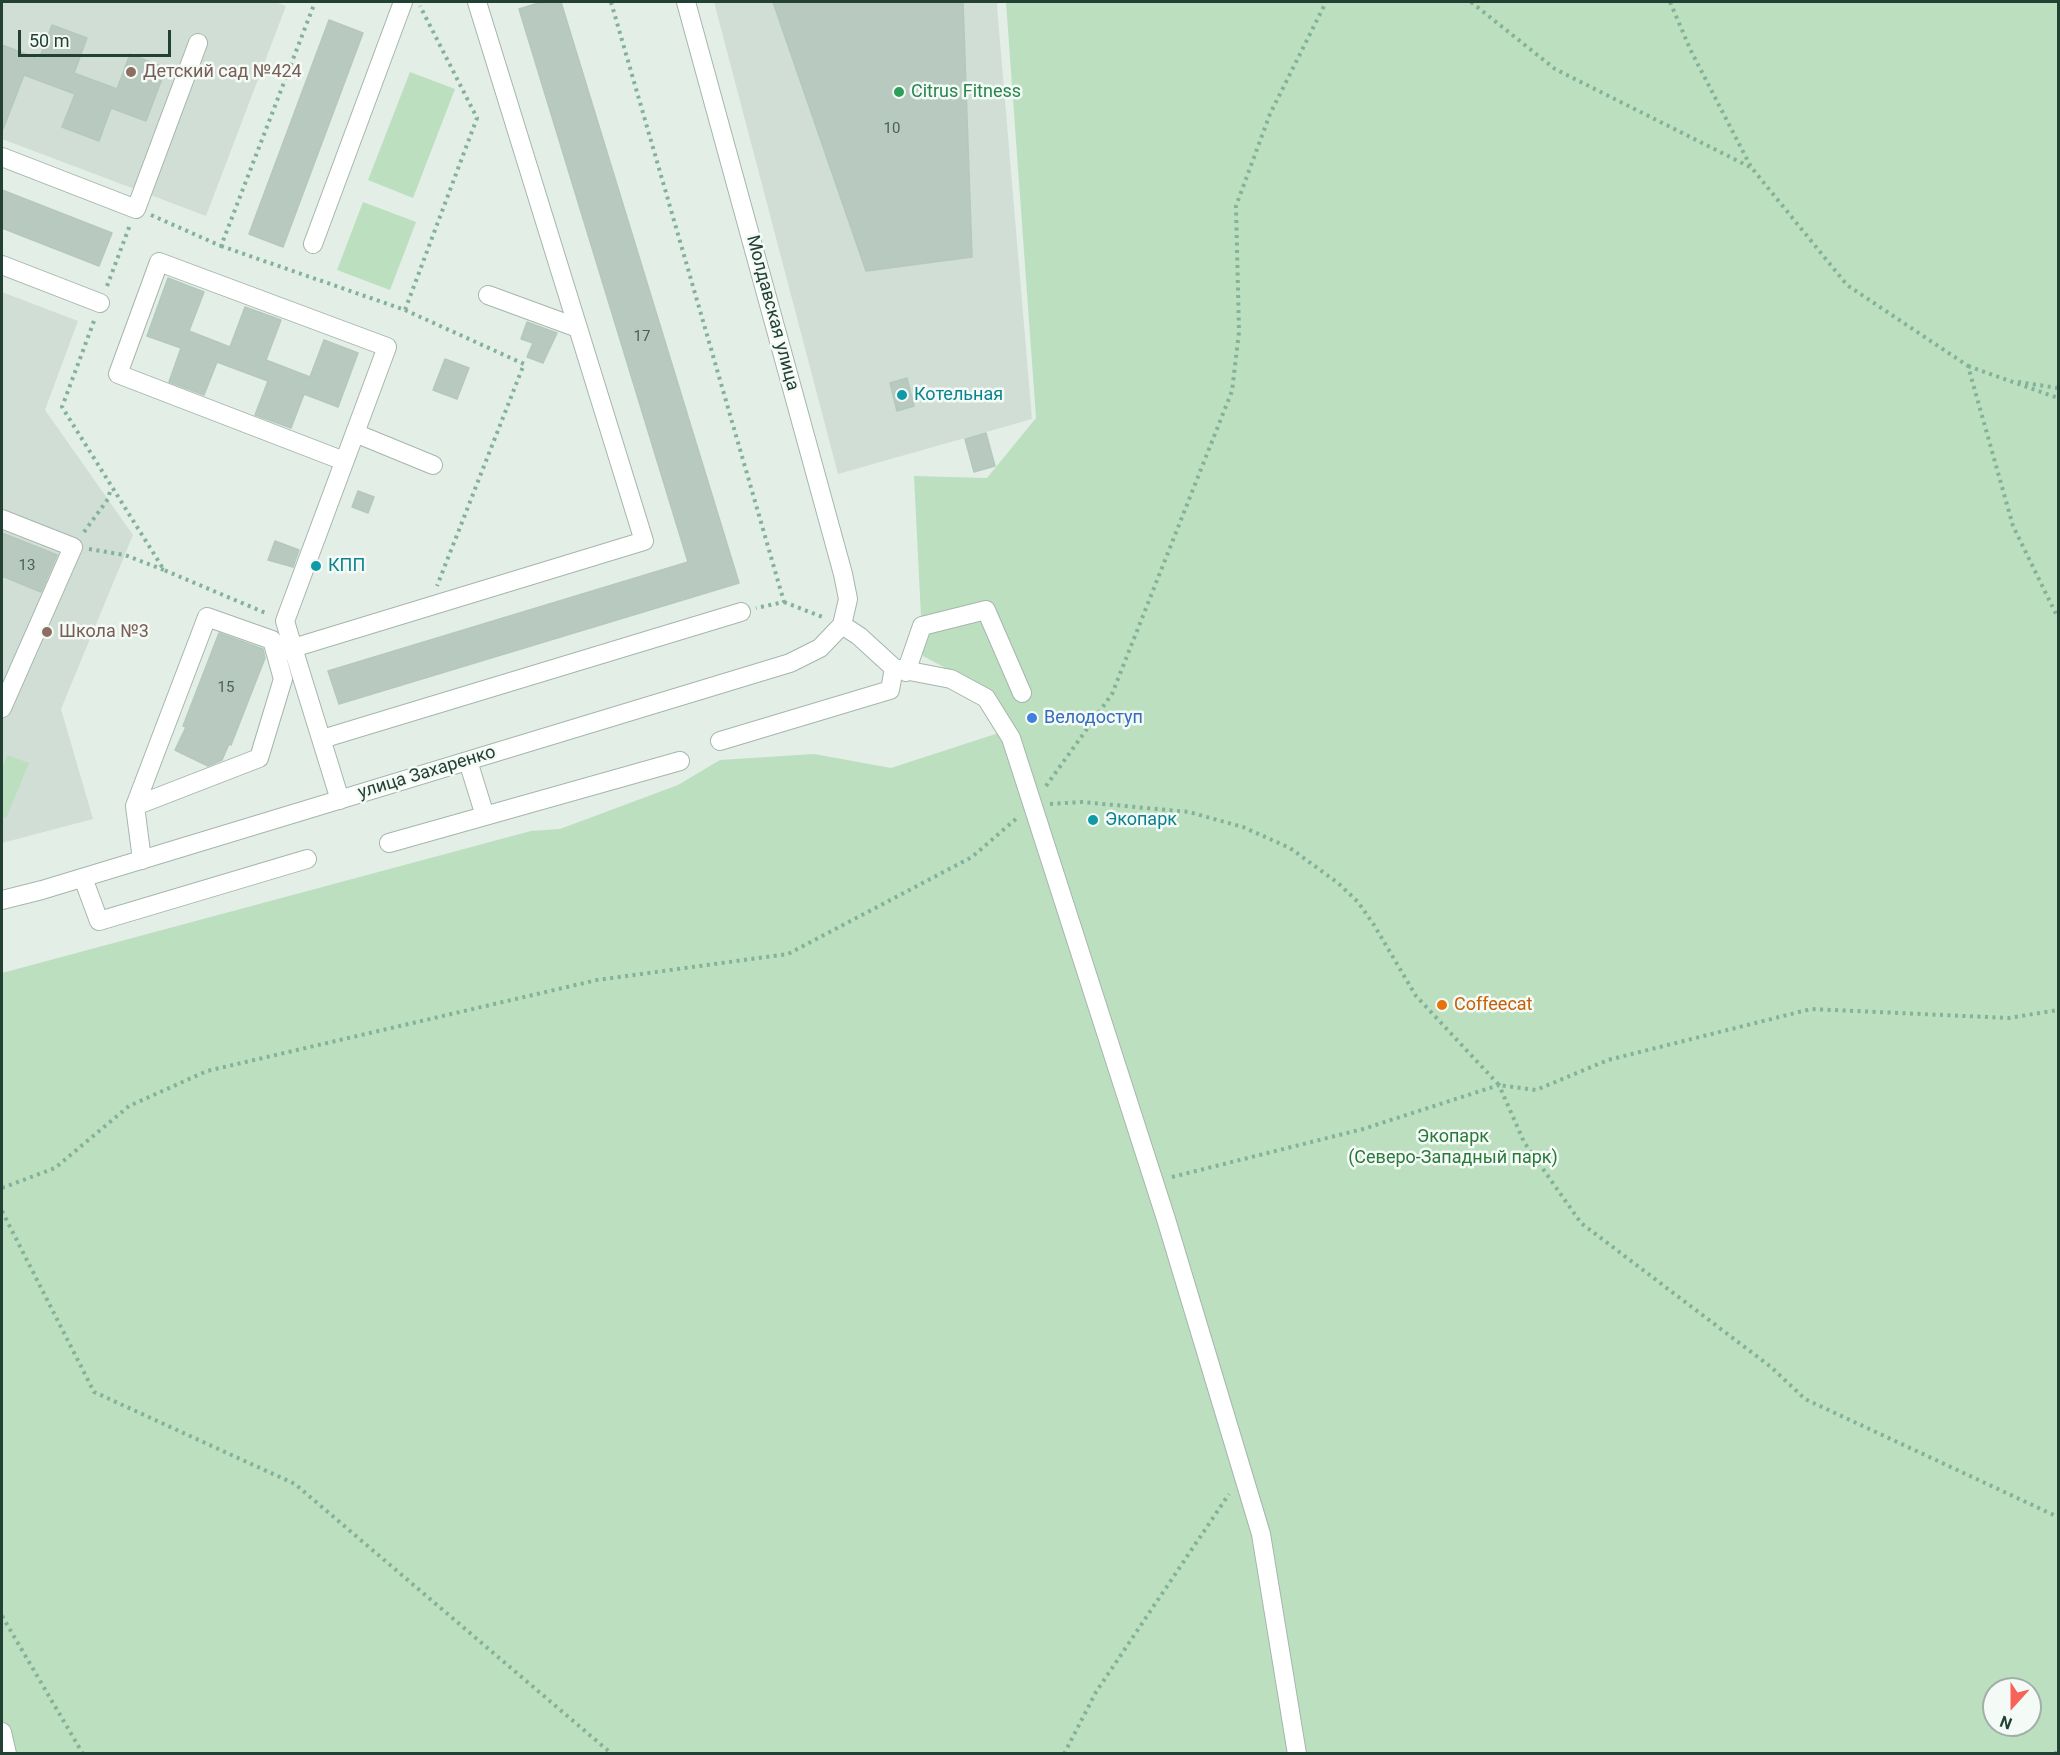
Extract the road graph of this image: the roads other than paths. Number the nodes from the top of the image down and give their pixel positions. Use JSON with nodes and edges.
{"nodes":[{"id":1,"x":403,"y":2,"type":"edge"},
{"id":2,"x":477,"y":2,"type":"edge"},
{"id":3,"x":686,"y":2,"type":"edge"},
{"id":4,"x":198,"y":43,"type":"dead end"},
{"id":5,"x":2,"y":157,"type":"edge"},
{"id":6,"x":313,"y":244,"type":"dead end"},
{"id":7,"x":2,"y":265,"type":"edge"},
{"id":8,"x":488,"y":295,"type":"dead end"},
{"id":9,"x":100,"y":303,"type":"road end"},
{"id":10,"x":578,"y":328,"type":"junction"},
{"id":11,"x":355,"y":433,"type":"junction"},
{"id":12,"x":344,"y":461,"type":"junction"},
{"id":13,"x":433,"y":465,"type":"dead end"},
{"id":14,"x":2,"y":519,"type":"edge"},
{"id":15,"x":741,"y":612,"type":"road end"},
{"id":16,"x":842,"y":625,"type":"junction"},
{"id":17,"x":285,"y":651,"type":"junction"},
{"id":18,"x":900,"y":670,"type":"junction"},
{"id":19,"x":1022,"y":693,"type":"dead end"},
{"id":20,"x":2,"y":708,"type":"edge"},
{"id":21,"x":322,"y":739,"type":"junction"},
{"id":22,"x":720,"y":741,"type":"dead end"},
{"id":23,"x":468,"y":761,"type":"junction"},
{"id":24,"x":680,"y":761,"type":"dead end"},
{"id":25,"x":340,"y":800,"type":"junction"},
{"id":26,"x":135,"y":806,"type":"junction"},
{"id":27,"x":485,"y":816,"type":"junction"},
{"id":28,"x":389,"y":843,"type":"dead end"},
{"id":29,"x":307,"y":859,"type":"dead end"},
{"id":30,"x":142,"y":860,"type":"junction"},
{"id":31,"x":83,"y":878,"type":"junction"},
{"id":32,"x":2,"y":900,"type":"edge"},
{"id":33,"x":2,"y":1732,"type":"edge"},
{"id":34,"x":7,"y":1754,"type":"edge"},
{"id":35,"x":1297,"y":1754,"type":"edge"}],
"edges":[{"from":1,"to":6,"type":"street"},
{"from":2,"to":10,"type":"street"},
{"from":3,"to":16,"type":"street","name":"Молдавская улица"},
{"from":4,"to":5,"type":"street"},
{"from":7,"to":9,"type":"street"},
{"from":8,"to":10,"type":"street"},
{"from":10,"to":17,"type":"street"},
{"from":11,"to":12,"type":"street"},
{"from":11,"to":12,"type":"street"},
{"from":11,"to":13,"type":"street"},
{"from":12,"to":17,"type":"street"},
{"from":14,"to":20,"type":"street"},
{"from":15,"to":21,"type":"street"},
{"from":16,"to":18,"type":"street"},
{"from":16,"to":23,"type":"street","name":"улица Захаренко"},
{"from":17,"to":21,"type":"street"},
{"from":17,"to":26,"type":"street"},
{"from":17,"to":26,"type":"street"},
{"from":18,"to":19,"type":"street"},
{"from":18,"to":22,"type":"street"},
{"from":18,"to":35,"type":"street"},
{"from":21,"to":25,"type":"street"},
{"from":23,"to":25,"type":"street","name":"улица Захаренко"},
{"from":23,"to":27,"type":"street"},
{"from":24,"to":27,"type":"street"},
{"from":25,"to":30,"type":"street","name":"улица Захаренко"},
{"from":26,"to":30,"type":"street"},
{"from":27,"to":28,"type":"street"},
{"from":29,"to":31,"type":"street"},
{"from":30,"to":31,"type":"street","name":"улица Захаренко"},
{"from":31,"to":32,"type":"street","name":"улица Захаренко"},
{"from":33,"to":34,"type":"street"}]}
